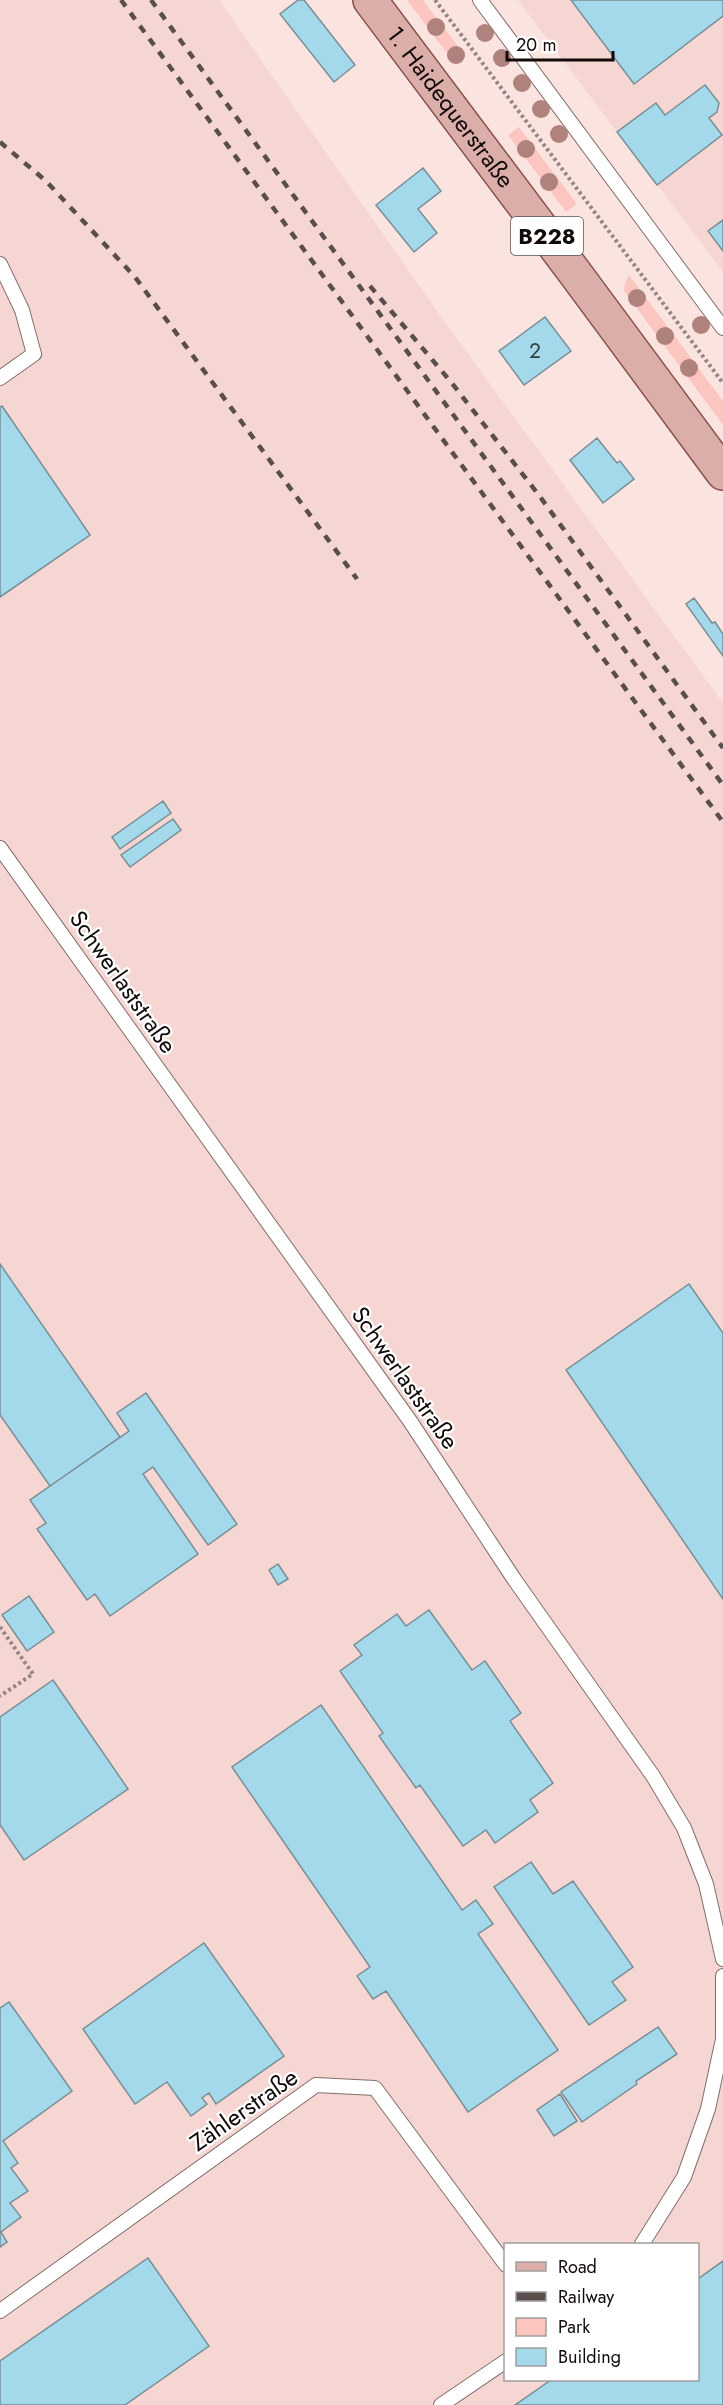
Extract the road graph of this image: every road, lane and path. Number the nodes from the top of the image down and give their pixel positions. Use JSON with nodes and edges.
{"nodes":[{"id":1,"x":370,"y":0,"type":"edge"},
{"id":2,"x":435,"y":0,"type":"edge"},
{"id":3,"x":480,"y":0,"type":"edge"},
{"id":4,"x":0,"y":264,"type":"edge"},
{"id":5,"x":723,"y":328,"type":"edge"},
{"id":6,"x":0,"y":378,"type":"edge"},
{"id":7,"x":723,"y":383,"type":"edge"},
{"id":8,"x":723,"y":473,"type":"edge"},
{"id":9,"x":0,"y":848,"type":"edge"},
{"id":10,"x":0,"y":1627,"type":"edge"},
{"id":11,"x":0,"y":1696,"type":"edge"},
{"id":12,"x":723,"y":1959,"type":"edge"},
{"id":13,"x":723,"y":1976,"type":"edge"},
{"id":14,"x":643,"y":2243,"type":"edge"},
{"id":15,"x":504,"y":2262,"type":"edge"},
{"id":16,"x":0,"y":2311,"type":"edge"},
{"id":17,"x":504,"y":2362,"type":"edge"},
{"id":18,"x":441,"y":2405,"type":"edge"}],
"edges":[{"from":1,"to":8,"type":"main road","name":"1. Haidequerstraße","number":"B228"},
{"from":2,"to":7,"type":"path"},
{"from":3,"to":5,"type":"lane"},
{"from":4,"to":6,"type":"lane"},
{"from":9,"to":12,"type":"lane","name":"Schwerlaststraße"},
{"from":10,"to":11,"type":"path"},
{"from":13,"to":14,"type":"lane"},
{"from":15,"to":16,"type":"lane","name":"Zählerstraße"},
{"from":17,"to":18,"type":"lane"}]}
